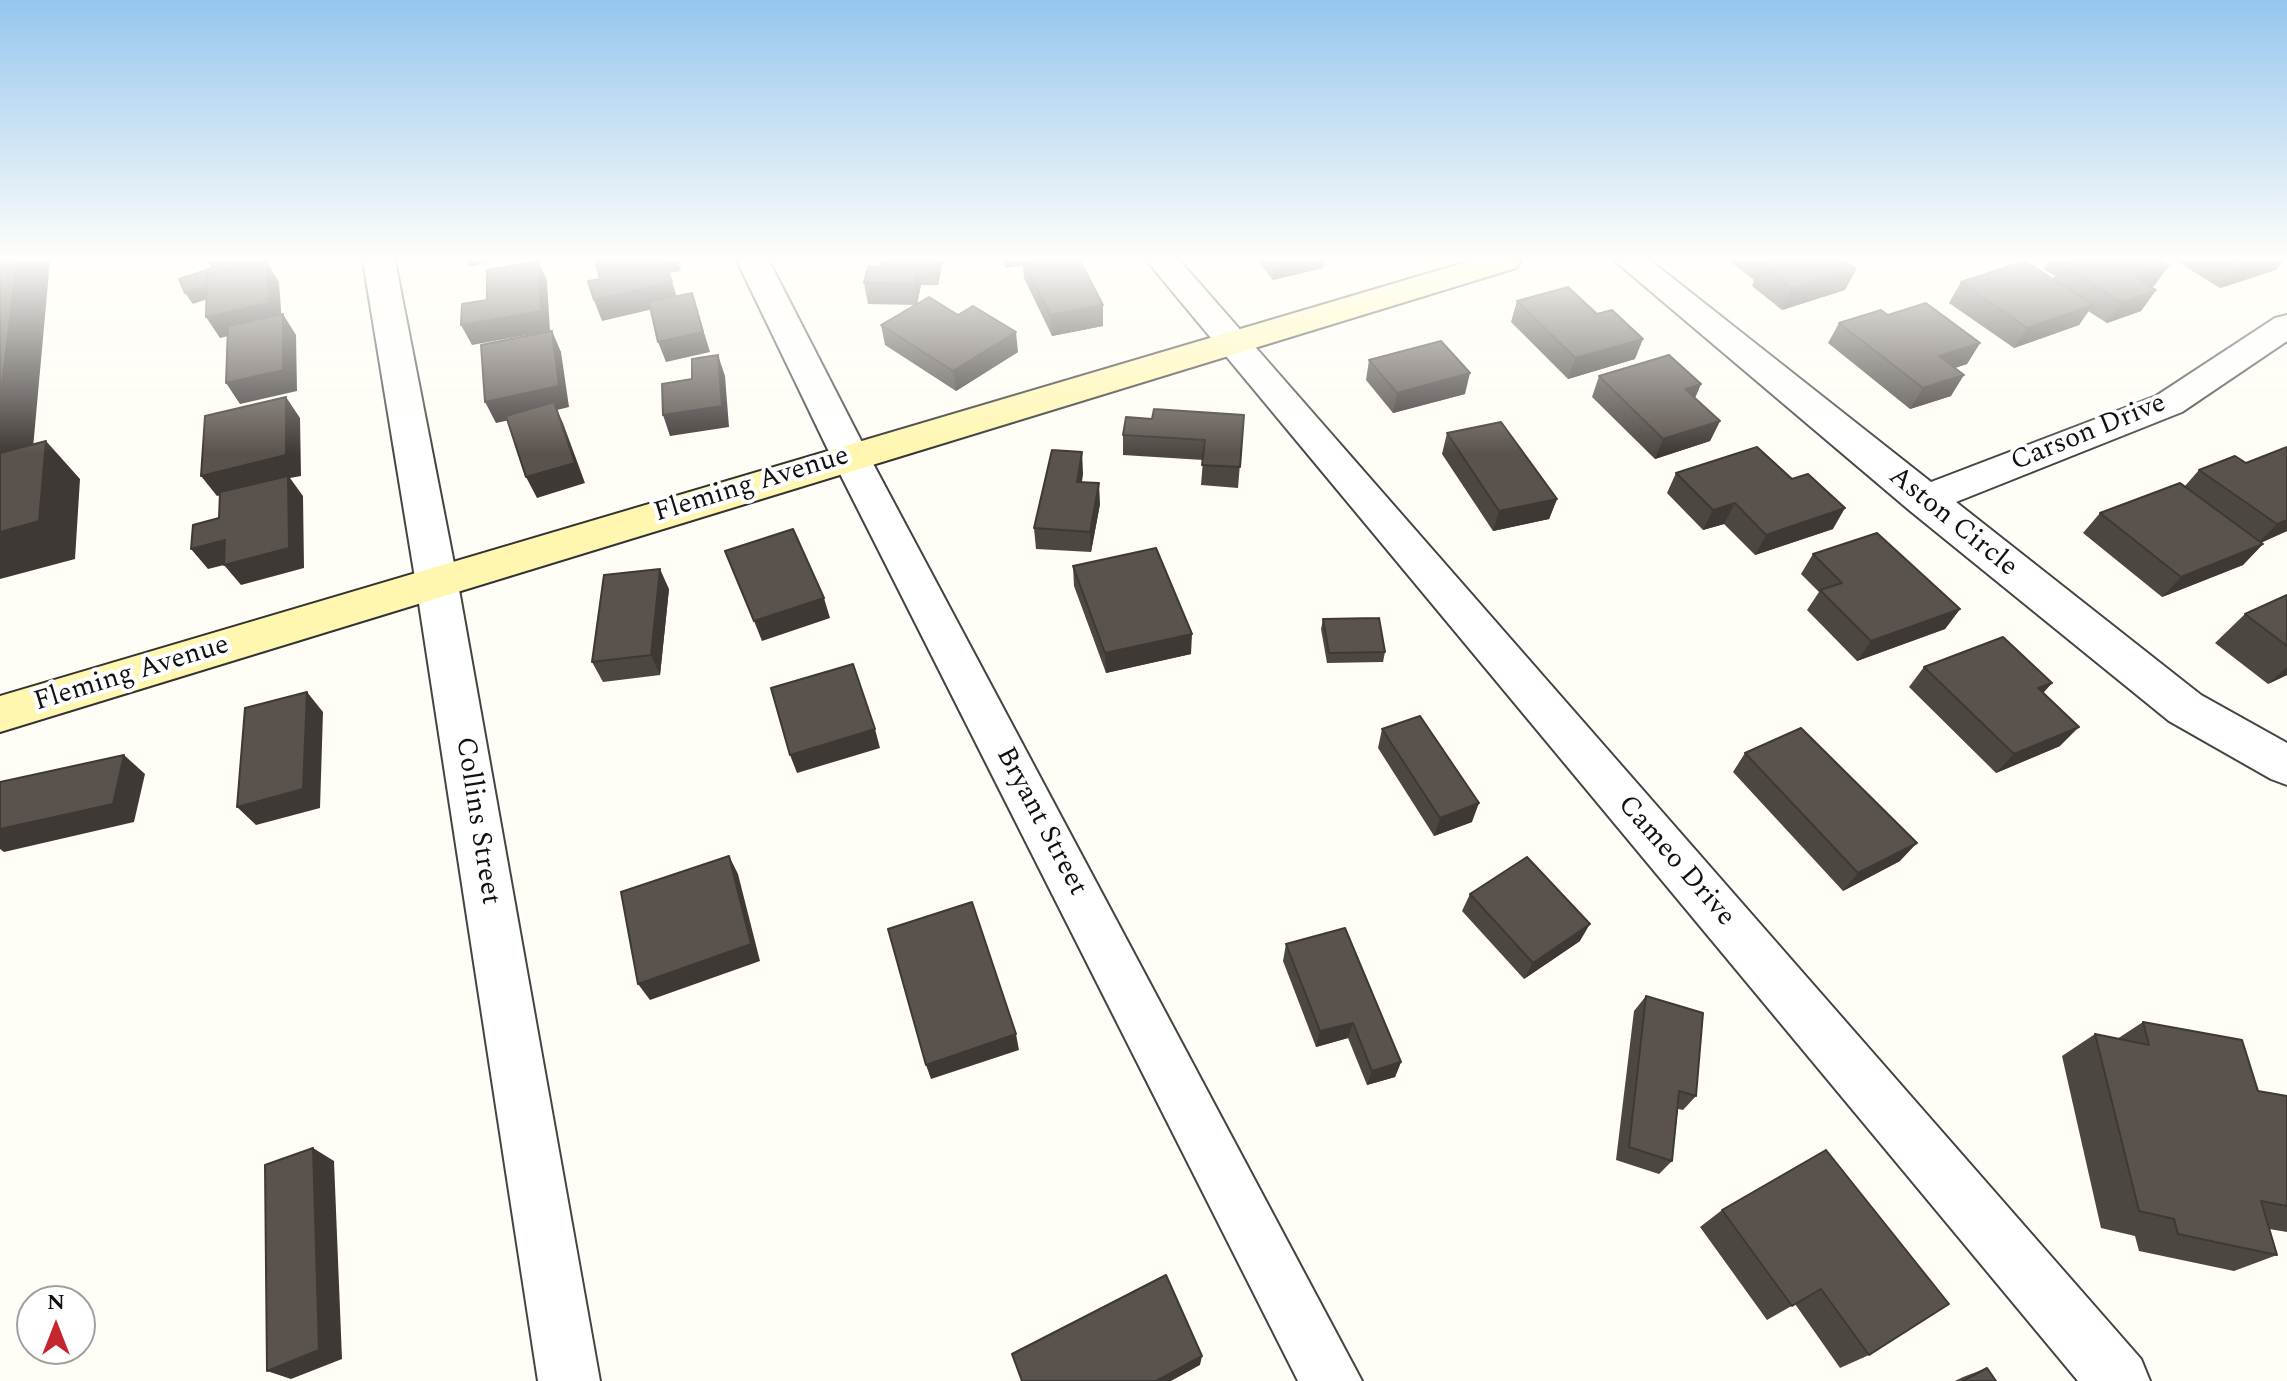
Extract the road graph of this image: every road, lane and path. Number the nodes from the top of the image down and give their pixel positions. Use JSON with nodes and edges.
{"nodes":[{"id":1,"x":391,"y":325,"type":"edge"},
{"id":2,"x":785,"y":325,"type":"edge"},
{"id":3,"x":1217,"y":325,"type":"edge"},
{"id":4,"x":1287,"y":325,"type":"edge"},
{"id":5,"x":1710,"y":325,"type":"edge"},
{"id":6,"x":2287,"y":325,"type":"edge"},
{"id":7,"x":1231,"y":342,"type":"junction"},
{"id":8,"x":850,"y":456,"type":"junction"},
{"id":9,"x":1923,"y":500,"type":"junction"},
{"id":10,"x":437,"y":584,"type":"junction"},
{"id":11,"x":0,"y":714,"type":"edge"},
{"id":12,"x":2287,"y":766,"type":"edge"},
{"id":13,"x":569,"y":1381,"type":"edge"},
{"id":14,"x":1331,"y":1381,"type":"edge"},
{"id":15,"x":2119,"y":1381,"type":"edge"}],
"edges":[{"from":1,"to":10,"type":"street","name":"Collins Street"},
{"from":2,"to":8,"type":"street","name":"Bryant Street"},
{"from":3,"to":7,"type":"street","name":"Cameo Drive"},
{"from":4,"to":7,"type":"street","name":"Fleming Avenue"},
{"from":5,"to":9,"type":"street","name":"Aston Circle"},
{"from":6,"to":9,"type":"street","name":"Carson Drive"},
{"from":7,"to":8,"type":"street","name":"Fleming Avenue"},
{"from":7,"to":15,"type":"street","name":"Cameo Drive"},
{"from":8,"to":10,"type":"street","name":"Fleming Avenue"},
{"from":8,"to":14,"type":"street","name":"Bryant Street"},
{"from":9,"to":12,"type":"street","name":"Aston Circle"},
{"from":10,"to":11,"type":"street","name":"Fleming Avenue"},
{"from":10,"to":13,"type":"street","name":"Collins Street"}]}
